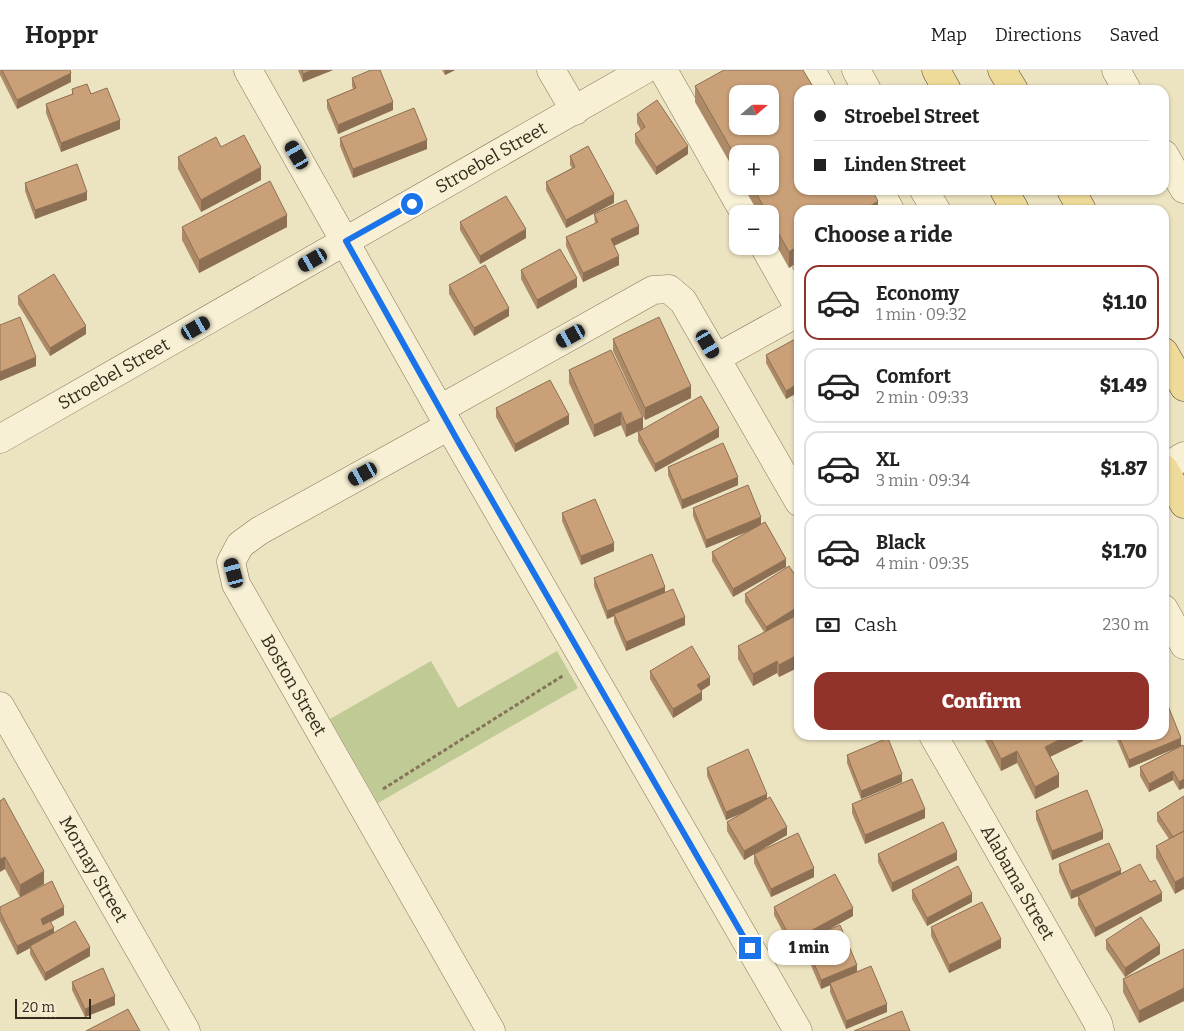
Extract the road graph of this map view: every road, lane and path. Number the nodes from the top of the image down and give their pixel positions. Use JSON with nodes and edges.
{"nodes":[{"id":1,"x":248,"y":70,"type":"edge"},
{"id":2,"x":551,"y":70,"type":"edge"},
{"id":3,"x":644,"y":70,"type":"edge"},
{"id":4,"x":664,"y":70,"type":"edge"},
{"id":5,"x":811,"y":70,"type":"edge"},
{"id":6,"x":856,"y":70,"type":"edge"},
{"id":7,"x":936,"y":70,"type":"edge"},
{"id":8,"x":1002,"y":70,"type":"edge"},
{"id":9,"x":1116,"y":70,"type":"edge"},
{"id":10,"x":819,"y":85,"type":"edge"},
{"id":11,"x":864,"y":85,"type":"edge"},
{"id":12,"x":944,"y":85,"type":"edge"},
{"id":13,"x":1011,"y":85,"type":"edge"},
{"id":14,"x":1124,"y":85,"type":"edge"},
{"id":15,"x":575,"y":111,"type":"junction"},
{"id":16,"x":1169,"y":162,"type":"edge"},
{"id":17,"x":1183,"y":186,"type":"edge"},
{"id":18,"x":740,"y":205,"type":"edge"},
{"id":19,"x":346,"y":241,"type":"junction"},
{"id":20,"x":769,"y":255,"type":"edge"},
{"id":21,"x":794,"y":301,"type":"edge"},
{"id":22,"x":794,"y":313,"type":"edge"},
{"id":23,"x":716,"y":358,"type":"junction"},
{"id":24,"x":1169,"y":361,"type":"edge"},
{"id":25,"x":1184,"y":387,"type":"edge"},
{"id":26,"x":445,"y":417,"type":"junction"},
{"id":27,"x":0,"y":439,"type":"edge"},
{"id":28,"x":1184,"y":456,"type":"edge"},
{"id":29,"x":1169,"y":465,"type":"edge"},
{"id":30,"x":1169,"y":477,"type":"edge"},
{"id":31,"x":794,"y":493,"type":"edge"},
{"id":32,"x":1184,"y":504,"type":"edge"},
{"id":33,"x":1169,"y":618,"type":"edge"},
{"id":34,"x":1184,"y":645,"type":"edge"},
{"id":35,"x":585,"y":662,"type":"junction"},
{"id":36,"x":0,"y":706,"type":"edge"},
{"id":37,"x":936,"y":740,"type":"edge"},
{"id":38,"x":361,"y":803,"type":"junction"},
{"id":39,"x":186,"y":1031,"type":"edge"},
{"id":40,"x":491,"y":1031,"type":"edge"},
{"id":41,"x":798,"y":1031,"type":"edge"},
{"id":42,"x":1100,"y":1031,"type":"edge"}],
"edges":[{"from":1,"to":19,"type":"street"},
{"from":2,"to":15,"type":"street"},
{"from":3,"to":15,"type":"street","name":"Stroebel Street"},
{"from":4,"to":18,"type":"street"},
{"from":5,"to":10,"type":"street"},
{"from":6,"to":11,"type":"street"},
{"from":7,"to":12,"type":"main road"},
{"from":8,"to":13,"type":"main road"},
{"from":9,"to":14,"type":"street"},
{"from":15,"to":19,"type":"street","name":"Stroebel Street"},
{"from":16,"to":17,"type":"street"},
{"from":19,"to":26,"type":"street"},
{"from":19,"to":27,"type":"street","name":"Stroebel Street"},
{"from":20,"to":21,"type":"street"},
{"from":22,"to":23,"type":"street"},
{"from":23,"to":26,"type":"street"},
{"from":23,"to":31,"type":"street"},
{"from":24,"to":25,"type":"main road"},
{"from":26,"to":35,"type":"street"},
{"from":26,"to":38,"type":"street","name":"Boston Street"},
{"from":28,"to":29,"type":"street"},
{"from":30,"to":32,"type":"main road"},
{"from":33,"to":34,"type":"street"},
{"from":35,"to":38,"type":"path"},
{"from":35,"to":41,"type":"street"},
{"from":36,"to":39,"type":"street","name":"Mornay Street"},
{"from":37,"to":42,"type":"street","name":"Alabama Street"},
{"from":38,"to":40,"type":"street","name":"Boston Street"}]}
